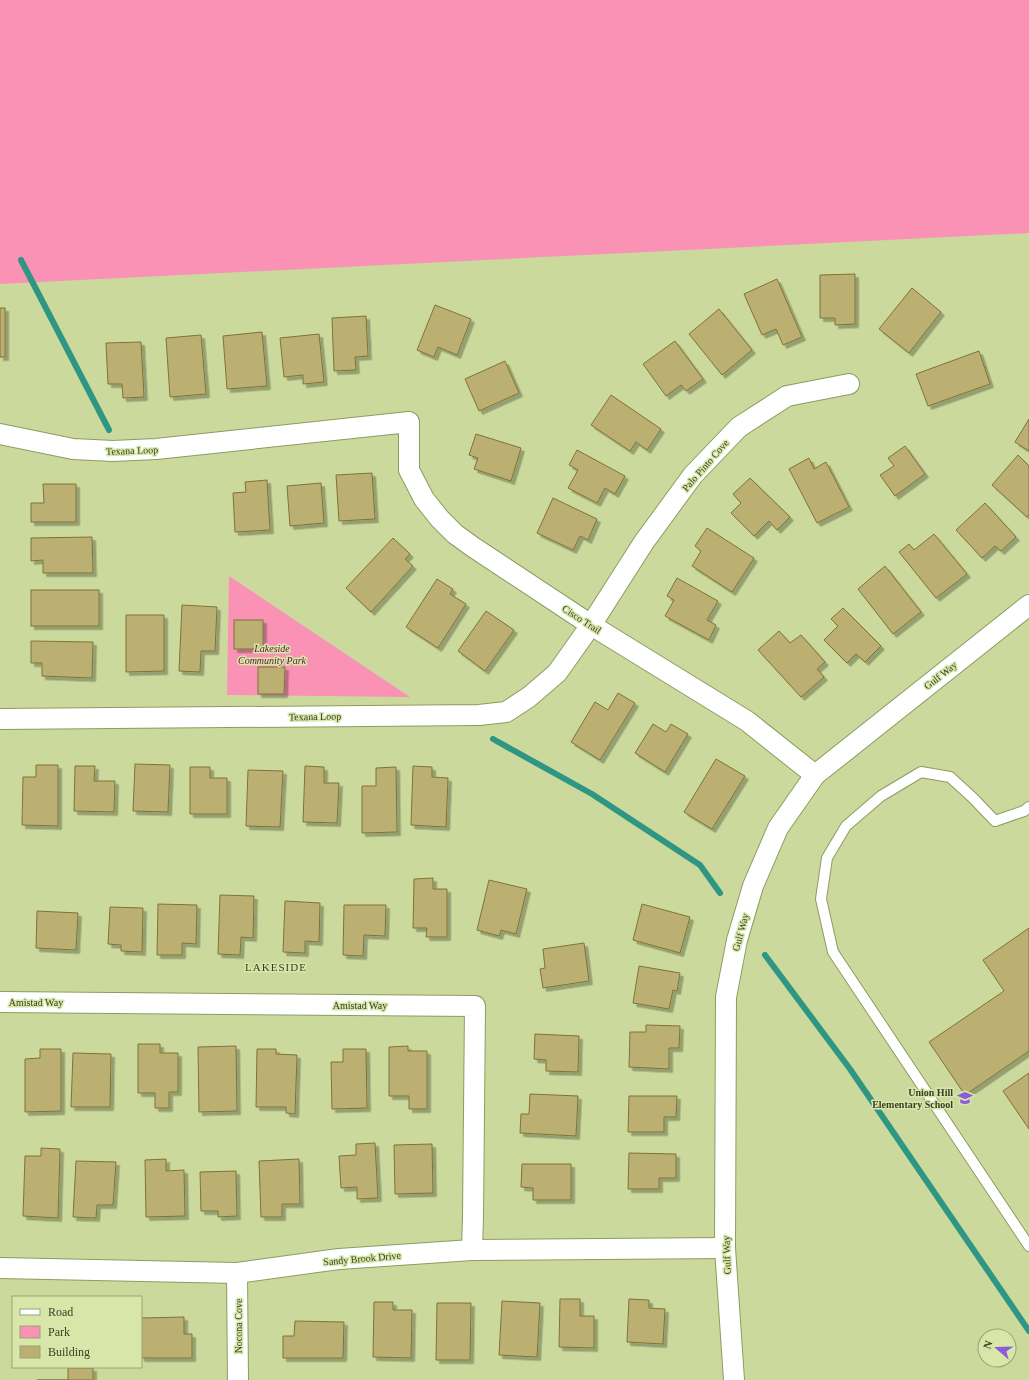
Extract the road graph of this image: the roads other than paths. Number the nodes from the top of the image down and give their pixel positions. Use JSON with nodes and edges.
{"nodes":[{"id":1,"x":849,"y":384,"type":"dead end"},
{"id":2,"x":409,"y":422,"type":"joint"},
{"id":3,"x":0,"y":434,"type":"edge"},
{"id":4,"x":1029,"y":604,"type":"edge"},
{"id":5,"x":591,"y":624,"type":"junction"},
{"id":6,"x":0,"y":719,"type":"edge"},
{"id":7,"x":815,"y":775,"type":"junction"},
{"id":8,"x":1029,"y":808,"type":"edge"},
{"id":9,"x":0,"y":1002,"type":"edge"},
{"id":10,"x":1029,"y":1246,"type":"edge"},
{"id":11,"x":725,"y":1248,"type":"junction"},
{"id":12,"x":472,"y":1250,"type":"junction"},
{"id":13,"x":0,"y":1268,"type":"edge"},
{"id":14,"x":237,"y":1273,"type":"junction"},
{"id":15,"x":238,"y":1380,"type":"edge"},
{"id":16,"x":734,"y":1380,"type":"edge"}],
"edges":[{"from":1,"to":5,"type":"street","name":"Palo Pinto Cove"},
{"from":2,"to":3,"type":"street","name":"Texana Loop"},
{"from":2,"to":5,"type":"street","name":"Cisco Trail"},
{"from":4,"to":7,"type":"street","name":"Gulf Way"},
{"from":5,"to":6,"type":"street","name":"Texana Loop"},
{"from":5,"to":7,"type":"street","name":"Cisco Trail"},
{"from":7,"to":11,"type":"street","name":"Gulf Way"},
{"from":8,"to":10,"type":"lane"},
{"from":9,"to":12,"type":"street","name":"Amistad Way"},
{"from":11,"to":12,"type":"street","name":"Sandy Brook Drive"},
{"from":11,"to":16,"type":"street","name":"Gulf Way"},
{"from":12,"to":14,"type":"street","name":"Sandy Brook Drive"},
{"from":13,"to":14,"type":"street","name":"Sandy Brook Drive"},
{"from":14,"to":15,"type":"street","name":"Nocona Cove"}]}
